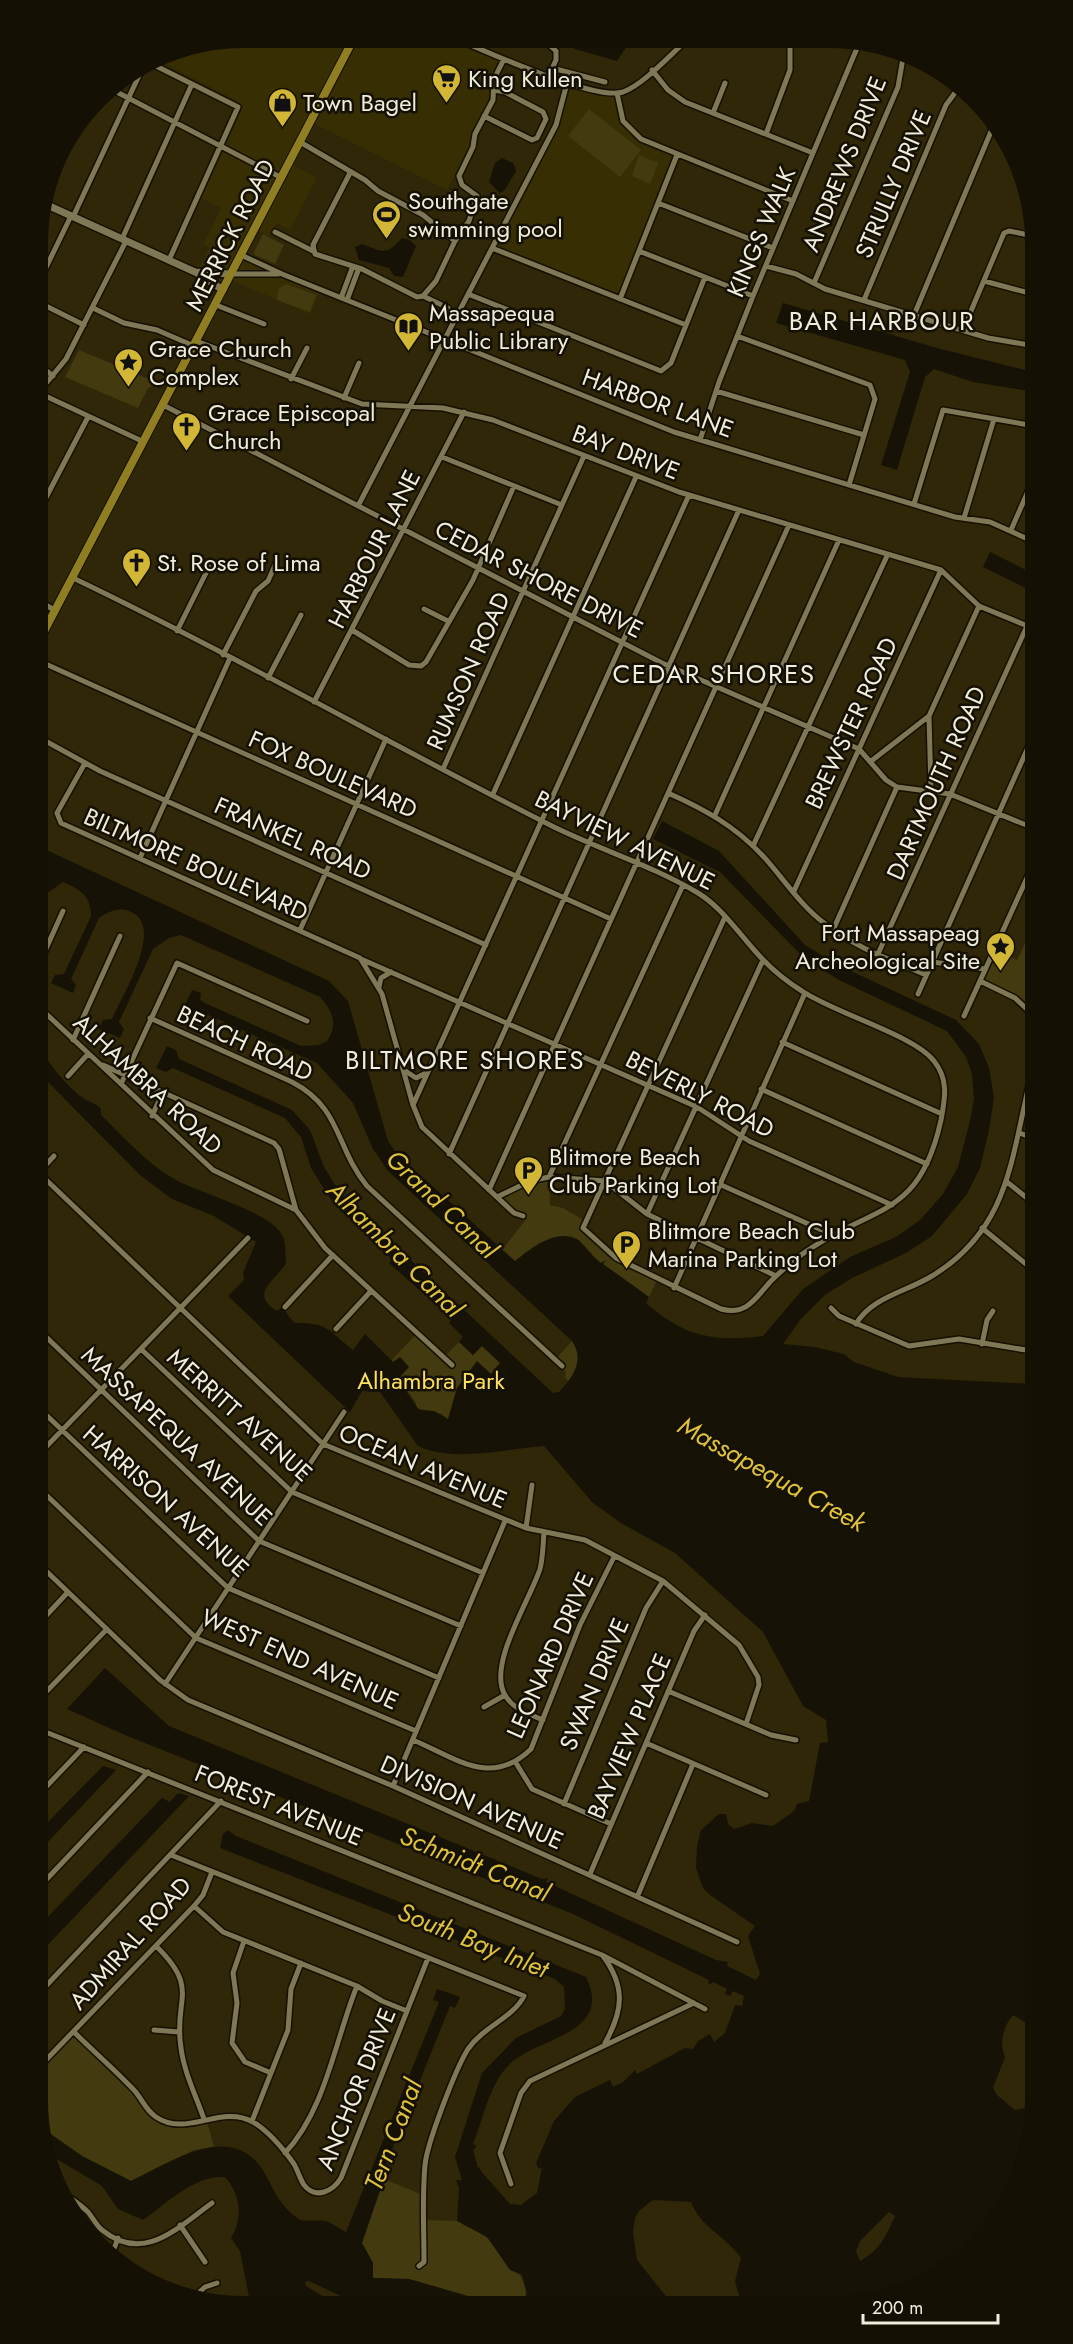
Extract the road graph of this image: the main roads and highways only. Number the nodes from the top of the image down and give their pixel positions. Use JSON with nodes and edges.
{"nodes":[{"id":1,"x":349,"y":48,"type":"edge"},
{"id":2,"x":52,"y":207,"type":"edge"},
{"id":3,"x":195,"y":272,"type":"junction"},
{"id":4,"x":231,"y":274,"type":"junction"},
{"id":5,"x":223,"y":290,"type":"junction"},
{"id":6,"x":48,"y":626,"type":"edge"}],
"edges":[{"from":1,"to":4,"type":"main road","name":"MERRICK ROAD"},
{"from":2,"to":3,"type":"main road"},
{"from":3,"to":4,"type":"main road"},
{"from":3,"to":5,"type":"main road"},
{"from":4,"to":5,"type":"main road","name":"MERRICK ROAD"},
{"from":5,"to":6,"type":"main road","name":"MERRICK ROAD"}]}
